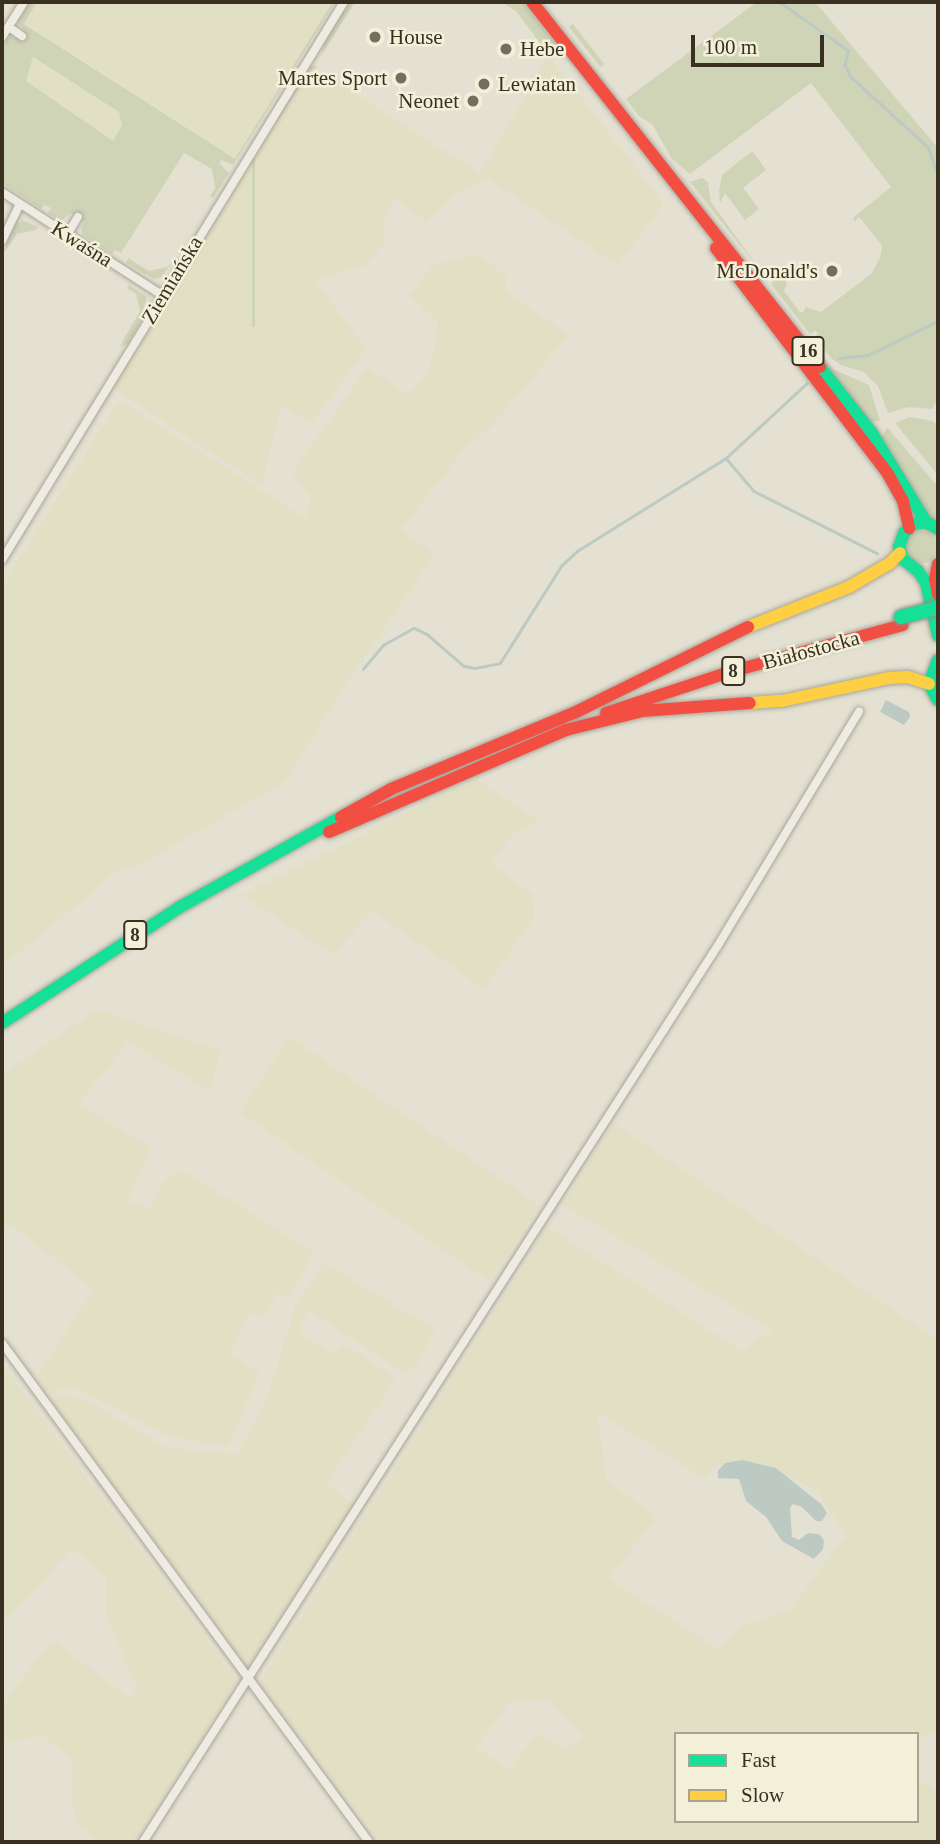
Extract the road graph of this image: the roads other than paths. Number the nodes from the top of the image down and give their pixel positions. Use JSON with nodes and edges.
{"nodes":[{"id":1,"x":24,"y":2,"type":"edge"},
{"id":2,"x":344,"y":2,"type":"edge"},
{"id":3,"x":532,"y":2,"type":"edge"},
{"id":4,"x":9,"y":27,"type":"junction"},
{"id":5,"x":22,"y":36,"type":"dead end"},
{"id":6,"x":2,"y":37,"type":"edge"},
{"id":7,"x":2,"y":192,"type":"edge"},
{"id":8,"x":20,"y":204,"type":"junction"},
{"id":9,"x":78,"y":217,"type":"dead end"},
{"id":10,"x":67,"y":235,"type":"junction"},
{"id":11,"x":2,"y":242,"type":"edge"},
{"id":12,"x":753,"y":290,"type":"junction"},
{"id":13,"x":162,"y":295,"type":"junction"},
{"id":14,"x":932,"y":526,"type":"edge"},
{"id":15,"x":909,"y":528,"type":"junction"},
{"id":16,"x":900,"y":553,"type":"junction"},
{"id":17,"x":2,"y":560,"type":"edge"},
{"id":18,"x":938,"y":564,"type":"edge"},
{"id":19,"x":938,"y":595,"type":"edge"},
{"id":20,"x":938,"y":608,"type":"edge"},
{"id":21,"x":938,"y":617,"type":"edge"},
{"id":22,"x":902,"y":621,"type":"junction"},
{"id":23,"x":938,"y":636,"type":"edge"},
{"id":24,"x":938,"y":660,"type":"edge"},
{"id":25,"x":929,"y":684,"type":"junction"},
{"id":26,"x":938,"y":700,"type":"edge"},
{"id":27,"x":576,"y":712,"type":"junction"},
{"id":28,"x":859,"y":712,"type":"dead end"},
{"id":29,"x":566,"y":730,"type":"junction"},
{"id":30,"x":273,"y":856,"type":"junction"},
{"id":31,"x":2,"y":1023,"type":"edge"},
{"id":32,"x":2,"y":1343,"type":"edge"},
{"id":33,"x":248,"y":1680,"type":"junction"},
{"id":34,"x":144,"y":1842,"type":"edge"},
{"id":35,"x":369,"y":1842,"type":"edge"}],
"edges":[{"from":1,"to":4,"type":"street"},
{"from":2,"to":13,"type":"street","name":"Ziemiańska"},
{"from":3,"to":12,"type":"main road","number":"16"},
{"from":4,"to":5,"type":"street"},
{"from":4,"to":6,"type":"street"},
{"from":7,"to":8,"type":"street","name":"Kwaśna"},
{"from":8,"to":10,"type":"street","name":"Kwaśna"},
{"from":8,"to":11,"type":"street"},
{"from":9,"to":10,"type":"street"},
{"from":10,"to":13,"type":"street","name":"Kwaśna"},
{"from":12,"to":14,"type":"main road","number":"16"},
{"from":12,"to":15,"type":"main road","number":"16"},
{"from":13,"to":17,"type":"street","name":"Ziemiańska"},
{"from":14,"to":15,"type":"main road","number":"16"},
{"from":15,"to":16,"type":"main road"},
{"from":16,"to":23,"type":"main road"},
{"from":16,"to":27,"type":"main road"},
{"from":18,"to":19,"type":"main road"},
{"from":20,"to":22,"type":"main road","name":"Białostocka","number":"8","bridge":true},
{"from":21,"to":22,"type":"main road","name":"Białostocka","number":"8"},
{"from":22,"to":27,"type":"main road","name":"Białostocka","number":"8"},
{"from":22,"to":29,"type":"main road","name":"Białostocka","number":"8"},
{"from":24,"to":25,"type":"main road"},
{"from":25,"to":26,"type":"main road"},
{"from":25,"to":29,"type":"main road"},
{"from":27,"to":30,"type":"main road","number":"8"},
{"from":28,"to":33,"type":"street"},
{"from":29,"to":30,"type":"main road","number":"8"},
{"from":30,"to":31,"type":"main road","number":"8"},
{"from":32,"to":33,"type":"street"},
{"from":33,"to":34,"type":"street"},
{"from":33,"to":35,"type":"street"}]}
